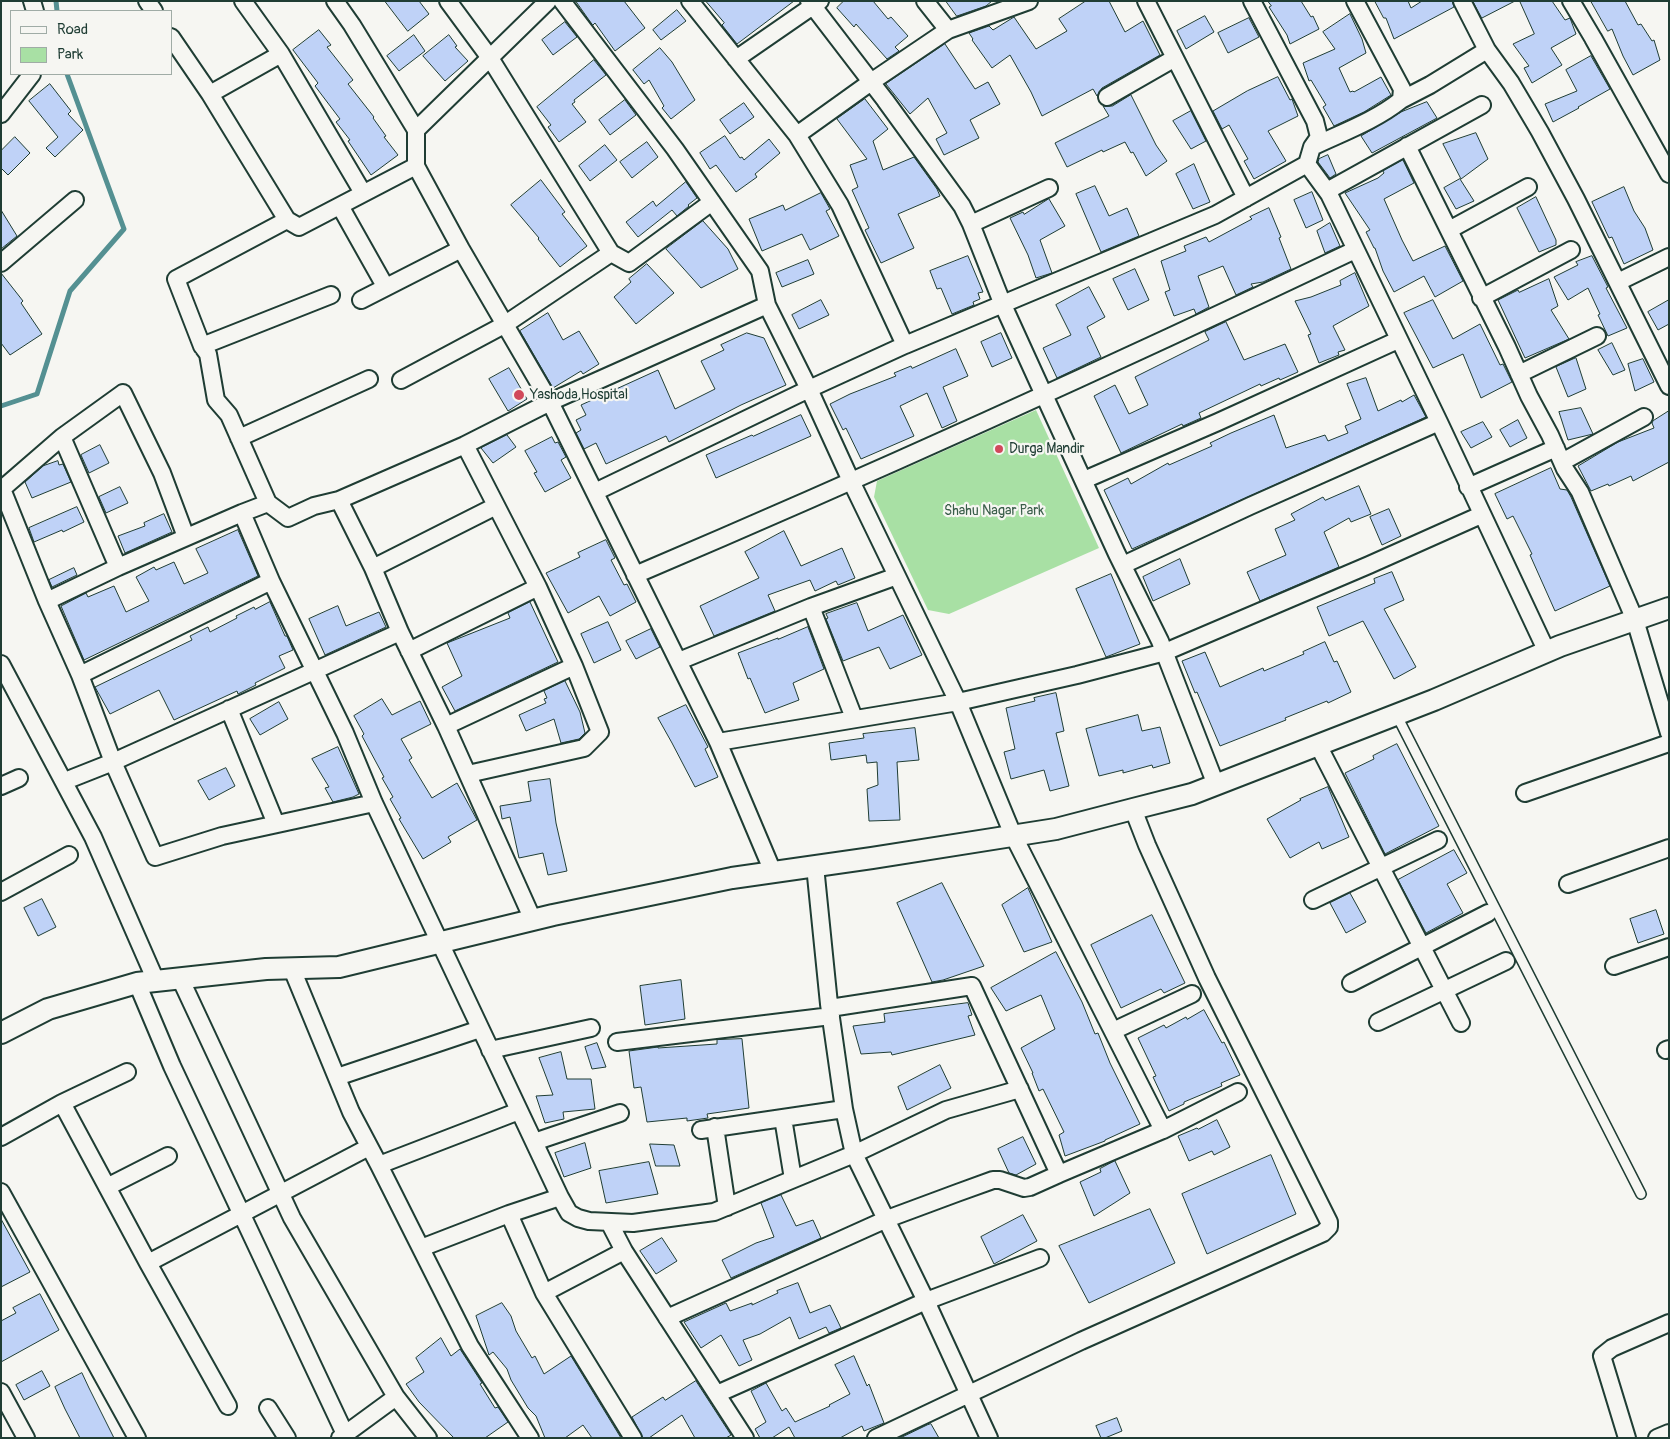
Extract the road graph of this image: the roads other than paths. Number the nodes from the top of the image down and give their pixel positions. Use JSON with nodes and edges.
{"nodes":[{"id":1,"x":243,"y":1,"type":"edge"},
{"id":2,"x":334,"y":1,"type":"edge"},
{"id":3,"x":448,"y":1,"type":"edge"},
{"id":4,"x":548,"y":1,"type":"edge"},
{"id":5,"x":562,"y":1,"type":"edge"},
{"id":6,"x":690,"y":1,"type":"edge"},
{"id":7,"x":925,"y":1,"type":"edge"},
{"id":8,"x":1029,"y":1,"type":"edge"},
{"id":9,"x":1146,"y":1,"type":"edge"},
{"id":10,"x":1252,"y":1,"type":"edge"},
{"id":11,"x":1355,"y":1,"type":"edge"},
{"id":12,"x":1462,"y":1,"type":"edge"},
{"id":13,"x":1571,"y":1,"type":"edge"},
{"id":14,"x":814,"y":3,"type":"edge"},
{"id":15,"x":948,"y":30,"type":"junction"},
{"id":16,"x":172,"y":38,"type":"edge"},
{"id":17,"x":1487,"y":50,"type":"junction"},
{"id":18,"x":281,"y":54,"type":"junction"},
{"id":19,"x":490,"y":58,"type":"junction"},
{"id":20,"x":1176,"y":58,"type":"junction"},
{"id":21,"x":736,"y":59,"type":"junction"},
{"id":22,"x":31,"y":75,"type":"edge"},
{"id":23,"x":871,"y":82,"type":"junction"},
{"id":24,"x":210,"y":94,"type":"junction"},
{"id":25,"x":1107,"y":97,"type":"dead end"},
{"id":26,"x":1401,"y":100,"type":"junction"},
{"id":27,"x":1482,"y":105,"type":"dead end"},
{"id":28,"x":1,"y":114,"type":"edge"},
{"id":29,"x":416,"y":130,"type":"junction"},
{"id":30,"x":798,"y":135,"type":"junction"},
{"id":31,"x":1407,"y":146,"type":"junction"},
{"id":32,"x":1312,"y":147,"type":"junction"},
{"id":33,"x":1307,"y":164,"type":"junction"},
{"id":34,"x":416,"y":166,"type":"junction"},
{"id":35,"x":1669,"y":174,"type":"edge"},
{"id":36,"x":1528,"y":187,"type":"dead end"},
{"id":37,"x":1049,"y":188,"type":"dead end"},
{"id":38,"x":1327,"y":191,"type":"junction"},
{"id":39,"x":363,"y":193,"type":"junction"},
{"id":40,"x":1246,"y":198,"type":"junction"},
{"id":41,"x":75,"y":200,"type":"dead end"},
{"id":42,"x":712,"y":202,"type":"junction"},
{"id":43,"x":340,"y":206,"type":"junction"},
{"id":44,"x":287,"y":220,"type":"junction"},
{"id":45,"x":972,"y":224,"type":"junction"},
{"id":46,"x":1449,"y":230,"type":"junction"},
{"id":47,"x":461,"y":249,"type":"junction"},
{"id":48,"x":1356,"y":250,"type":"junction"},
{"id":49,"x":1571,"y":250,"type":"dead end"},
{"id":50,"x":611,"y":253,"type":"junction"},
{"id":51,"x":1669,"y":257,"type":"edge"},
{"id":52,"x":1,"y":263,"type":"edge"},
{"id":53,"x":1618,"y":282,"type":"junction"},
{"id":54,"x":385,"y":286,"type":"junction"},
{"id":55,"x":332,"y":295,"type":"dead end"},
{"id":56,"x":1482,"y":298,"type":"junction"},
{"id":57,"x":361,"y":300,"type":"dead end"},
{"id":58,"x":767,"y":305,"type":"junction"},
{"id":59,"x":1003,"y":305,"type":"junction"},
{"id":60,"x":504,"y":325,"type":"junction"},
{"id":61,"x":1597,"y":336,"type":"dead end"},
{"id":62,"x":1398,"y":340,"type":"junction"},
{"id":63,"x":906,"y":345,"type":"junction"},
{"id":64,"x":202,"y":346,"type":"junction"},
{"id":65,"x":1519,"y":374,"type":"junction"},
{"id":66,"x":370,"y":379,"type":"dead end"},
{"id":67,"x":401,"y":380,"type":"dead end"},
{"id":68,"x":1669,"y":386,"type":"edge"},
{"id":69,"x":809,"y":389,"type":"junction"},
{"id":70,"x":1044,"y":396,"type":"junction"},
{"id":71,"x":550,"y":402,"type":"junction"},
{"id":72,"x":1644,"y":418,"type":"dead end"},
{"id":73,"x":1439,"y":422,"type":"junction"},
{"id":74,"x":62,"y":437,"type":"junction"},
{"id":75,"x":239,"y":438,"type":"junction"},
{"id":76,"x":465,"y":445,"type":"junction"},
{"id":77,"x":1559,"y":455,"type":"junction"},
{"id":78,"x":851,"y":480,"type":"junction"},
{"id":79,"x":1084,"y":480,"type":"junction"},
{"id":80,"x":1468,"y":487,"type":"junction"},
{"id":81,"x":595,"y":492,"type":"junction"},
{"id":82,"x":339,"y":500,"type":"junction"},
{"id":83,"x":268,"y":503,"type":"junction"},
{"id":84,"x":496,"y":506,"type":"junction"},
{"id":85,"x":242,"y":513,"type":"junction"},
{"id":86,"x":1481,"y":515,"type":"junction"},
{"id":87,"x":186,"y":537,"type":"junction"},
{"id":88,"x":1123,"y":565,"type":"junction"},
{"id":89,"x":118,"y":567,"type":"junction"},
{"id":90,"x":373,"y":568,"type":"junction"},
{"id":91,"x":634,"y":575,"type":"junction"},
{"id":92,"x":897,"y":576,"type":"junction"},
{"id":93,"x":271,"y":580,"type":"junction"},
{"id":94,"x":538,"y":587,"type":"junction"},
{"id":95,"x":47,"y":601,"type":"junction"},
{"id":96,"x":811,"y":607,"type":"junction"},
{"id":97,"x":1669,"y":608,"type":"edge"},
{"id":98,"x":1635,"y":620,"type":"junction"},
{"id":99,"x":400,"y":632,"type":"junction"},
{"id":100,"x":410,"y":651,"type":"junction"},
{"id":101,"x":1165,"y":652,"type":"junction"},
{"id":102,"x":1547,"y":652,"type":"junction"},
{"id":103,"x":679,"y":661,"type":"junction"},
{"id":104,"x":1,"y":664,"type":"edge"},
{"id":105,"x":574,"y":666,"type":"junction"},
{"id":106,"x":314,"y":670,"type":"junction"},
{"id":107,"x":80,"y":675,"type":"junction"},
{"id":108,"x":958,"y":702,"type":"junction"},
{"id":109,"x":229,"y":709,"type":"junction"},
{"id":110,"x":1396,"y":714,"type":"junction"},
{"id":111,"x":854,"y":718,"type":"junction"},
{"id":112,"x":446,"y":726,"type":"junction"},
{"id":113,"x":1669,"y":732,"type":"edge"},
{"id":114,"x":718,"y":742,"type":"junction"},
{"id":115,"x":1669,"y":743,"type":"edge"},
{"id":116,"x":1318,"y":745,"type":"junction"},
{"id":117,"x":113,"y":762,"type":"junction"},
{"id":118,"x":468,"y":774,"type":"junction"},
{"id":119,"x":20,"y":778,"type":"dead end"},
{"id":120,"x":65,"y":782,"type":"junction"},
{"id":121,"x":1216,"y":785,"type":"junction"},
{"id":122,"x":1,"y":786,"type":"edge"},
{"id":123,"x":1525,"y":793,"type":"dead end"},
{"id":124,"x":374,"y":803,"type":"junction"},
{"id":125,"x":1133,"y":809,"type":"junction"},
{"id":126,"x":276,"y":824,"type":"junction"},
{"id":127,"x":1013,"y":835,"type":"junction"},
{"id":128,"x":1438,"y":840,"type":"dead end"},
{"id":129,"x":1669,"y":848,"type":"edge"},
{"id":130,"x":69,"y":855,"type":"dead end"},
{"id":131,"x":815,"y":866,"type":"junction"},
{"id":132,"x":1381,"y":868,"type":"junction"},
{"id":133,"x":772,"y":872,"type":"junction"},
{"id":134,"x":1568,"y":884,"type":"dead end"},
{"id":135,"x":1,"y":892,"type":"edge"},
{"id":136,"x":1313,"y":900,"type":"dead end"},
{"id":137,"x":1488,"y":913,"type":"dead end"},
{"id":138,"x":533,"y":920,"type":"junction"},
{"id":139,"x":439,"y":943,"type":"junction"},
{"id":140,"x":1422,"y":947,"type":"junction"},
{"id":141,"x":1669,"y":947,"type":"edge"},
{"id":142,"x":1506,"y":961,"type":"dead end"},
{"id":143,"x":1614,"y":966,"type":"dead end"},
{"id":144,"x":292,"y":969,"type":"junction"},
{"id":145,"x":180,"y":978,"type":"junction"},
{"id":146,"x":147,"y":982,"type":"junction"},
{"id":147,"x":1351,"y":983,"type":"dead end"},
{"id":148,"x":1444,"y":991,"type":"junction"},
{"id":149,"x":1192,"y":994,"type":"dead end"},
{"id":150,"x":830,"y":1012,"type":"junction"},
{"id":151,"x":1378,"y":1022,"type":"dead end"},
{"id":152,"x":1461,"y":1023,"type":"dead end"},
{"id":153,"x":591,"y":1028,"type":"dead end"},
{"id":154,"x":480,"y":1029,"type":"junction"},
{"id":155,"x":1113,"y":1031,"type":"junction"},
{"id":156,"x":1,"y":1033,"type":"edge"},
{"id":157,"x":617,"y":1042,"type":"dead end"},
{"id":158,"x":490,"y":1050,"type":"junction"},
{"id":159,"x":127,"y":1072,"type":"dead end"},
{"id":160,"x":337,"y":1077,"type":"junction"},
{"id":161,"x":1020,"y":1089,"type":"junction"},
{"id":162,"x":1238,"y":1092,"type":"dead end"},
{"id":163,"x":62,"y":1103,"type":"junction"},
{"id":164,"x":844,"y":1109,"type":"junction"},
{"id":165,"x":520,"y":1111,"type":"junction"},
{"id":166,"x":620,"y":1113,"type":"dead end"},
{"id":167,"x":782,"y":1118,"type":"junction"},
{"id":168,"x":1163,"y":1130,"type":"junction"},
{"id":169,"x":1,"y":1137,"type":"edge"},
{"id":170,"x":534,"y":1142,"type":"junction"},
{"id":171,"x":369,"y":1147,"type":"junction"},
{"id":172,"x":854,"y":1154,"type":"junction"},
{"id":173,"x":168,"y":1156,"type":"dead end"},
{"id":174,"x":378,"y":1166,"type":"junction"},
{"id":175,"x":1059,"y":1174,"type":"junction"},
{"id":176,"x":793,"y":1179,"type":"junction"},
{"id":177,"x":107,"y":1187,"type":"junction"},
{"id":178,"x":1,"y":1192,"type":"edge"},
{"id":179,"x":280,"y":1194,"type":"junction"},
{"id":180,"x":1641,"y":1194,"type":"dead end"},
{"id":181,"x":560,"y":1197,"type":"junction"},
{"id":182,"x":727,"y":1207,"type":"junction"},
{"id":183,"x":241,"y":1214,"type":"junction"},
{"id":184,"x":509,"y":1214,"type":"junction"},
{"id":185,"x":887,"y":1219,"type":"junction"},
{"id":186,"x":609,"y":1222,"type":"junction"},
{"id":187,"x":421,"y":1248,"type":"junction"},
{"id":188,"x":624,"y":1251,"type":"junction"},
{"id":189,"x":1040,"y":1258,"type":"dead end"},
{"id":190,"x":148,"y":1263,"type":"junction"},
{"id":191,"x":544,"y":1293,"type":"junction"},
{"id":192,"x":926,"y":1301,"type":"junction"},
{"id":193,"x":668,"y":1318,"type":"junction"},
{"id":194,"x":1669,"y":1323,"type":"edge"},
{"id":195,"x":970,"y":1393,"type":"junction"},
{"id":196,"x":717,"y":1394,"type":"junction"},
{"id":197,"x":396,"y":1397,"type":"junction"},
{"id":198,"x":3,"y":1399,"type":"edge"},
{"id":199,"x":228,"y":1406,"type":"dead end"},
{"id":200,"x":268,"y":1408,"type":"dead end"},
{"id":201,"x":1669,"y":1433,"type":"edge"},
{"id":202,"x":342,"y":1436,"type":"edge"},
{"id":203,"x":26,"y":1438,"type":"edge"},
{"id":204,"x":137,"y":1438,"type":"edge"},
{"id":205,"x":287,"y":1438,"type":"edge"},
{"id":206,"x":428,"y":1438,"type":"edge"},
{"id":207,"x":530,"y":1438,"type":"edge"},
{"id":208,"x":633,"y":1438,"type":"edge"},
{"id":209,"x":745,"y":1438,"type":"edge"},
{"id":210,"x":876,"y":1438,"type":"edge"},
{"id":211,"x":989,"y":1438,"type":"edge"},
{"id":212,"x":1627,"y":1438,"type":"edge"},
{"id":213,"x":1657,"y":1438,"type":"edge"}],
"edges":[{"from":1,"to":18,"type":"street"},
{"from":2,"to":29,"type":"street"},
{"from":3,"to":19,"type":"street"},
{"from":4,"to":19,"type":"street"},
{"from":5,"to":42,"type":"street"},
{"from":6,"to":21,"type":"street"},
{"from":7,"to":15,"type":"street"},
{"from":8,"to":15,"type":"street"},
{"from":9,"to":20,"type":"street"},
{"from":10,"to":32,"type":"street"},
{"from":11,"to":26,"type":"street"},
{"from":12,"to":17,"type":"street"},
{"from":13,"to":35,"type":"street"},
{"from":14,"to":21,"type":"street"},
{"from":14,"to":23,"type":"street"},
{"from":15,"to":23,"type":"street"},
{"from":16,"to":24,"type":"street"},
{"from":17,"to":26,"type":"street"},
{"from":17,"to":53,"type":"street"},
{"from":18,"to":24,"type":"street"},
{"from":18,"to":39,"type":"street"},
{"from":19,"to":29,"type":"street"},
{"from":19,"to":50,"type":"street"},
{"from":20,"to":25,"type":"street"},
{"from":20,"to":40,"type":"street"},
{"from":21,"to":30,"type":"street"},
{"from":22,"to":28,"type":"street"},
{"from":23,"to":30,"type":"street"},
{"from":23,"to":45,"type":"street"},
{"from":24,"to":44,"type":"street"},
{"from":26,"to":32,"type":"street"},
{"from":27,"to":31,"type":"street"},
{"from":29,"to":34,"type":"street"},
{"from":30,"to":63,"type":"street"},
{"from":31,"to":38,"type":"street"},
{"from":31,"to":46,"type":"street"},
{"from":32,"to":33,"type":"street"},
{"from":33,"to":38,"type":"street"},
{"from":33,"to":40,"type":"street"},
{"from":34,"to":39,"type":"street"},
{"from":34,"to":47,"type":"street"},
{"from":36,"to":46,"type":"street"},
{"from":37,"to":45,"type":"street"},
{"from":38,"to":48,"type":"street"},
{"from":39,"to":43,"type":"street"},
{"from":40,"to":59,"type":"street"},
{"from":41,"to":52,"type":"street"},
{"from":42,"to":50,"type":"street"},
{"from":42,"to":58,"type":"street"},
{"from":43,"to":44,"type":"street"},
{"from":43,"to":54,"type":"street"},
{"from":44,"to":64,"type":"street"},
{"from":45,"to":59,"type":"street"},
{"from":46,"to":56,"type":"street"},
{"from":47,"to":54,"type":"street"},
{"from":47,"to":60,"type":"street"},
{"from":48,"to":62,"type":"street"},
{"from":48,"to":70,"type":"street"},
{"from":49,"to":56,"type":"street"},
{"from":50,"to":60,"type":"street"},
{"from":51,"to":53,"type":"street"},
{"from":53,"to":68,"type":"street"},
{"from":54,"to":57,"type":"street"},
{"from":55,"to":64,"type":"street"},
{"from":56,"to":65,"type":"street"},
{"from":58,"to":69,"type":"street"},
{"from":58,"to":71,"type":"street"},
{"from":59,"to":63,"type":"street"},
{"from":59,"to":70,"type":"street"},
{"from":60,"to":67,"type":"street"},
{"from":60,"to":71,"type":"street"},
{"from":61,"to":65,"type":"street"},
{"from":62,"to":73,"type":"street"},
{"from":62,"to":79,"type":"street"},
{"from":63,"to":69,"type":"street"},
{"from":64,"to":75,"type":"street"},
{"from":65,"to":77,"type":"street"},
{"from":66,"to":75,"type":"street"},
{"from":69,"to":78,"type":"street"},
{"from":69,"to":81,"type":"street"},
{"from":70,"to":78,"type":"street"},
{"from":70,"to":79,"type":"street"},
{"from":71,"to":76,"type":"street"},
{"from":71,"to":81,"type":"street"},
{"from":72,"to":77,"type":"street"},
{"from":73,"to":80,"type":"street"},
{"from":73,"to":88,"type":"street"},
{"from":74,"to":87,"type":"street"},
{"from":74,"to":89,"type":"street"},
{"from":74,"to":95,"type":"street"},
{"from":75,"to":83,"type":"street"},
{"from":76,"to":82,"type":"street"},
{"from":76,"to":84,"type":"street"},
{"from":77,"to":80,"type":"street"},
{"from":77,"to":98,"type":"street"},
{"from":78,"to":91,"type":"street"},
{"from":78,"to":92,"type":"street"},
{"from":79,"to":88,"type":"street"},
{"from":80,"to":86,"type":"street"},
{"from":81,"to":91,"type":"street"},
{"from":82,"to":83,"type":"street"},
{"from":82,"to":90,"type":"street"},
{"from":83,"to":85,"type":"street"},
{"from":84,"to":90,"type":"street"},
{"from":84,"to":94,"type":"street"},
{"from":85,"to":87,"type":"street"},
{"from":85,"to":93,"type":"street"},
{"from":86,"to":101,"type":"street"},
{"from":86,"to":102,"type":"street"},
{"from":87,"to":89,"type":"street"},
{"from":88,"to":101,"type":"street"},
{"from":89,"to":95,"type":"street"},
{"from":90,"to":99,"type":"street"},
{"from":91,"to":103,"type":"street"},
{"from":92,"to":96,"type":"street"},
{"from":92,"to":108,"type":"street"},
{"from":93,"to":106,"type":"street"},
{"from":93,"to":107,"type":"street"},
{"from":94,"to":100,"type":"street"},
{"from":94,"to":105,"type":"street"},
{"from":95,"to":107,"type":"street"},
{"from":96,"to":103,"type":"street"},
{"from":96,"to":111,"type":"street"},
{"from":97,"to":98,"type":"street"},
{"from":98,"to":102,"type":"street"},
{"from":98,"to":113,"type":"street"},
{"from":99,"to":100,"type":"street"},
{"from":99,"to":106,"type":"street"},
{"from":100,"to":112,"type":"street"},
{"from":101,"to":108,"type":"street"},
{"from":101,"to":121,"type":"street"},
{"from":102,"to":110,"type":"street"},
{"from":103,"to":114,"type":"street"},
{"from":104,"to":120,"type":"street"},
{"from":105,"to":112,"type":"street"},
{"from":105,"to":118,"type":"street"},
{"from":106,"to":109,"type":"street"},
{"from":106,"to":124,"type":"street"},
{"from":107,"to":117,"type":"street"},
{"from":108,"to":111,"type":"street"},
{"from":108,"to":127,"type":"street"},
{"from":109,"to":117,"type":"street"},
{"from":109,"to":126,"type":"street"},
{"from":110,"to":116,"type":"street"},
{"from":110,"to":180,"type":"lane"},
{"from":111,"to":114,"type":"street"},
{"from":112,"to":118,"type":"street"},
{"from":114,"to":133,"type":"street"},
{"from":115,"to":123,"type":"street"},
{"from":116,"to":121,"type":"street"},
{"from":116,"to":132,"type":"street"},
{"from":117,"to":120,"type":"street"},
{"from":117,"to":126,"type":"street"},
{"from":118,"to":138,"type":"street"},
{"from":119,"to":122,"type":"street"},
{"from":120,"to":146,"type":"street"},
{"from":121,"to":125,"type":"street"},
{"from":124,"to":126,"type":"street"},
{"from":124,"to":139,"type":"street"},
{"from":125,"to":127,"type":"street"},
{"from":125,"to":195,"type":"street"},
{"from":127,"to":131,"type":"street"},
{"from":127,"to":155,"type":"street"},
{"from":128,"to":132,"type":"street"},
{"from":129,"to":134,"type":"street"},
{"from":130,"to":135,"type":"street"},
{"from":131,"to":133,"type":"street"},
{"from":131,"to":150,"type":"street"},
{"from":132,"to":136,"type":"street"},
{"from":132,"to":140,"type":"street"},
{"from":133,"to":138,"type":"street"},
{"from":137,"to":140,"type":"street"},
{"from":138,"to":139,"type":"street"},
{"from":139,"to":144,"type":"street"},
{"from":139,"to":154,"type":"street"},
{"from":140,"to":147,"type":"street"},
{"from":140,"to":148,"type":"street"},
{"from":141,"to":143,"type":"street"},
{"from":142,"to":148,"type":"street"},
{"from":144,"to":145,"type":"street"},
{"from":144,"to":160,"type":"street"},
{"from":145,"to":146,"type":"street"},
{"from":145,"to":179,"type":"street"},
{"from":146,"to":156,"type":"street"},
{"from":146,"to":183,"type":"street"},
{"from":148,"to":151,"type":"street"},
{"from":148,"to":152,"type":"street"},
{"from":149,"to":155,"type":"street"},
{"from":150,"to":157,"type":"street"},
{"from":150,"to":161,"type":"street"},
{"from":150,"to":164,"type":"street"},
{"from":153,"to":158,"type":"street"},
{"from":154,"to":158,"type":"street"},
{"from":154,"to":160,"type":"street"},
{"from":155,"to":168,"type":"street"},
{"from":158,"to":165,"type":"street"},
{"from":159,"to":163,"type":"street"},
{"from":160,"to":171,"type":"street"},
{"from":161,"to":172,"type":"street"},
{"from":161,"to":175,"type":"street"},
{"from":162,"to":168,"type":"street"},
{"from":163,"to":169,"type":"street"},
{"from":163,"to":177,"type":"street"},
{"from":164,"to":167,"type":"street"},
{"from":164,"to":172,"type":"street"},
{"from":165,"to":170,"type":"street"},
{"from":165,"to":174,"type":"street"},
{"from":166,"to":170,"type":"street"},
{"from":167,"to":176,"type":"street"},
{"from":167,"to":182,"type":"street"},
{"from":168,"to":175,"type":"street"},
{"from":170,"to":181,"type":"street"},
{"from":171,"to":174,"type":"street"},
{"from":171,"to":179,"type":"street"},
{"from":172,"to":176,"type":"street"},
{"from":172,"to":185,"type":"street"},
{"from":173,"to":177,"type":"street"},
{"from":174,"to":187,"type":"street"},
{"from":175,"to":185,"type":"street"},
{"from":176,"to":182,"type":"street"},
{"from":177,"to":190,"type":"street"},
{"from":178,"to":204,"type":"street"},
{"from":179,"to":183,"type":"street"},
{"from":179,"to":197,"type":"street"},
{"from":181,"to":184,"type":"street"},
{"from":181,"to":186,"type":"street"},
{"from":182,"to":186,"type":"street"},
{"from":183,"to":190,"type":"street"},
{"from":183,"to":202,"type":"street"},
{"from":184,"to":187,"type":"street"},
{"from":184,"to":191,"type":"street"},
{"from":185,"to":192,"type":"street"},
{"from":185,"to":193,"type":"street"},
{"from":186,"to":188,"type":"street"},
{"from":187,"to":207,"type":"street"},
{"from":188,"to":191,"type":"street"},
{"from":188,"to":193,"type":"street"},
{"from":189,"to":192,"type":"street"},
{"from":190,"to":199,"type":"street"},
{"from":191,"to":208,"type":"street"},
{"from":192,"to":195,"type":"street"},
{"from":192,"to":196,"type":"street"},
{"from":193,"to":196,"type":"street"},
{"from":194,"to":212,"type":"street"},
{"from":195,"to":210,"type":"street"},
{"from":195,"to":211,"type":"street"},
{"from":196,"to":209,"type":"street"},
{"from":197,"to":202,"type":"street"},
{"from":197,"to":206,"type":"street"},
{"from":198,"to":203,"type":"street"},
{"from":200,"to":205,"type":"street"},
{"from":201,"to":213,"type":"street"}]}
